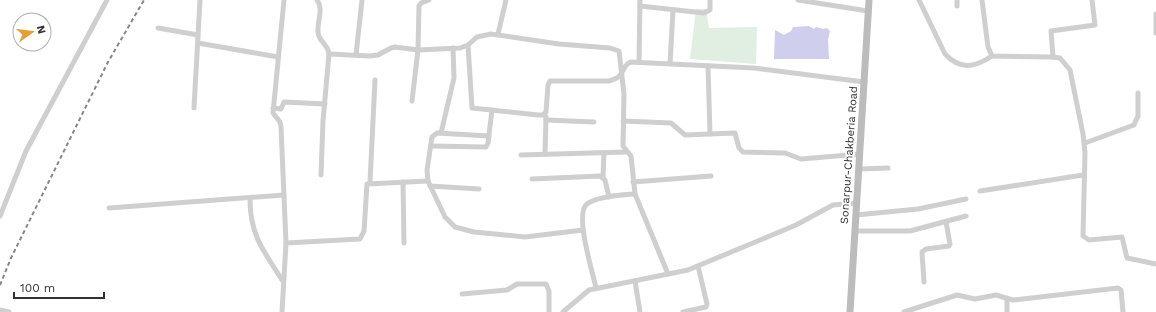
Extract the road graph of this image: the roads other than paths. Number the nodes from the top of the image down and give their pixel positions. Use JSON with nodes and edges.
{"nodes":[{"id":1,"x":107,"y":0,"type":"edge"},
{"id":2,"x":200,"y":0,"type":"edge"},
{"id":3,"x":284,"y":0,"type":"edge"},
{"id":4,"x":317,"y":0,"type":"edge"},
{"id":5,"x":362,"y":0,"type":"edge"},
{"id":6,"x":429,"y":0,"type":"edge"},
{"id":7,"x":506,"y":0,"type":"edge"},
{"id":8,"x":710,"y":0,"type":"edge"},
{"id":9,"x":798,"y":0,"type":"edge"},
{"id":10,"x":869,"y":0,"type":"edge"},
{"id":11,"x":919,"y":0,"type":"edge"},
{"id":12,"x":957,"y":0,"type":"edge"},
{"id":13,"x":982,"y":0,"type":"edge"},
{"id":14,"x":1092,"y":0,"type":"edge"},
{"id":15,"x":640,"y":3,"type":"edge"},
{"id":16,"x":957,"y":6,"type":"dead end"},
{"id":17,"x":673,"y":10,"type":"junction"},
{"id":18,"x":868,"y":11,"type":"junction"},
{"id":19,"x":1156,"y":14,"type":"edge"},
{"id":20,"x":158,"y":28,"type":"dead end"},
{"id":21,"x":1156,"y":33,"type":"edge"},
{"id":22,"x":498,"y":34,"type":"junction"},
{"id":23,"x":198,"y":35,"type":"junction"},
{"id":24,"x":198,"y":43,"type":"junction"},
{"id":25,"x":468,"y":45,"type":"junction"},
{"id":26,"x":453,"y":48,"type":"junction"},
{"id":27,"x":418,"y":50,"type":"junction"},
{"id":28,"x":329,"y":54,"type":"junction"},
{"id":29,"x":356,"y":55,"type":"junction"},
{"id":30,"x":992,"y":56,"type":"junction"},
{"id":31,"x":278,"y":57,"type":"junction"},
{"id":32,"x":1053,"y":57,"type":"junction"},
{"id":33,"x":639,"y":62,"type":"junction"},
{"id":34,"x":670,"y":64,"type":"junction"},
{"id":35,"x":708,"y":66,"type":"junction"},
{"id":36,"x":622,"y":74,"type":"junction"},
{"id":37,"x":375,"y":80,"type":"dead end"},
{"id":38,"x":864,"y":82,"type":"junction"},
{"id":39,"x":1138,"y":93,"type":"dead end"},
{"id":40,"x":412,"y":101,"type":"dead end"},
{"id":41,"x":325,"y":104,"type":"junction"},
{"id":42,"x":194,"y":108,"type":"dead end"},
{"id":43,"x":273,"y":108,"type":"junction"},
{"id":44,"x":492,"y":110,"type":"junction"},
{"id":45,"x":546,"y":112,"type":"junction"},
{"id":46,"x":546,"y":120,"type":"junction"},
{"id":47,"x":623,"y":120,"type":"junction"},
{"id":48,"x":594,"y":122,"type":"dead end"},
{"id":49,"x":441,"y":133,"type":"junction"},
{"id":50,"x":710,"y":134,"type":"junction"},
{"id":51,"x":489,"y":136,"type":"junction"},
{"id":52,"x":1085,"y":143,"type":"junction"},
{"id":53,"x":431,"y":146,"type":"junction"},
{"id":54,"x":626,"y":152,"type":"junction"},
{"id":55,"x":604,"y":153,"type":"junction"},
{"id":56,"x":545,"y":154,"type":"junction"},
{"id":57,"x":860,"y":154,"type":"junction"},
{"id":58,"x":521,"y":155,"type":"dead end"},
{"id":59,"x":888,"y":168,"type":"dead end"},
{"id":60,"x":859,"y":169,"type":"junction"},
{"id":61,"x":321,"y":175,"type":"dead end"},
{"id":62,"x":1083,"y":175,"type":"junction"},
{"id":63,"x":711,"y":176,"type":"dead end"},
{"id":64,"x":603,"y":177,"type":"junction"},
{"id":65,"x":532,"y":179,"type":"dead end"},
{"id":66,"x":370,"y":182,"type":"junction"},
{"id":67,"x":403,"y":182,"type":"junction"},
{"id":68,"x":633,"y":182,"type":"junction"},
{"id":69,"x":429,"y":184,"type":"junction"},
{"id":70,"x":479,"y":189,"type":"dead end"},
{"id":71,"x":980,"y":191,"type":"dead end"},
{"id":72,"x":635,"y":194,"type":"junction"},
{"id":73,"x":284,"y":195,"type":"junction"},
{"id":74,"x":609,"y":197,"type":"junction"},
{"id":75,"x":250,"y":199,"type":"junction"},
{"id":76,"x":966,"y":199,"type":"dead end"},
{"id":77,"x":856,"y":203,"type":"junction"},
{"id":78,"x":109,"y":208,"type":"dead end"},
{"id":79,"x":856,"y":215,"type":"junction"},
{"id":80,"x":0,"y":216,"type":"edge"},
{"id":81,"x":966,"y":216,"type":"dead end"},
{"id":82,"x":946,"y":222,"type":"junction"},
{"id":83,"x":583,"y":230,"type":"junction"},
{"id":84,"x":855,"y":231,"type":"junction"},
{"id":85,"x":286,"y":243,"type":"junction"},
{"id":86,"x":404,"y":243,"type":"dead end"},
{"id":87,"x":1156,"y":264,"type":"edge"},
{"id":88,"x":698,"y":266,"type":"junction"},
{"id":89,"x":668,"y":274,"type":"junction"},
{"id":90,"x":282,"y":280,"type":"junction"},
{"id":91,"x":635,"y":281,"type":"junction"},
{"id":92,"x":924,"y":282,"type":"dead end"},
{"id":93,"x":596,"y":288,"type":"junction"},
{"id":94,"x":462,"y":294,"type":"dead end"},
{"id":95,"x":1007,"y":300,"type":"junction"},
{"id":96,"x":0,"y":310,"type":"edge"},
{"id":97,"x":912,"y":310,"type":"edge"},
{"id":98,"x":9,"y":312,"type":"edge"},
{"id":99,"x":282,"y":312,"type":"edge"},
{"id":100,"x":549,"y":312,"type":"edge"},
{"id":101,"x":563,"y":312,"type":"edge"},
{"id":102,"x":640,"y":312,"type":"edge"},
{"id":103,"x":682,"y":312,"type":"edge"},
{"id":104,"x":850,"y":312,"type":"edge"},
{"id":105,"x":904,"y":312,"type":"edge"},
{"id":106,"x":1007,"y":312,"type":"edge"},
{"id":107,"x":1123,"y":312,"type":"edge"}],
"edges":[{"from":1,"to":80,"type":"street"},
{"from":2,"to":23,"type":"street"},
{"from":3,"to":31,"type":"street"},
{"from":4,"to":28,"type":"street"},
{"from":5,"to":29,"type":"street"},
{"from":6,"to":27,"type":"street"},
{"from":7,"to":22,"type":"street"},
{"from":8,"to":17,"type":"street"},
{"from":9,"to":18,"type":"street"},
{"from":10,"to":18,"type":"main road","name":"Sonarpur-Chakberia Road"},
{"from":11,"to":30,"type":"street"},
{"from":12,"to":16,"type":"street"},
{"from":13,"to":30,"type":"street"},
{"from":14,"to":32,"type":"street"},
{"from":15,"to":17,"type":"street"},
{"from":15,"to":33,"type":"street"},
{"from":17,"to":34,"type":"street"},
{"from":18,"to":38,"type":"main road","name":"Sonarpur-Chakberia Road"},
{"from":19,"to":21,"type":"street"},
{"from":20,"to":23,"type":"street"},
{"from":22,"to":25,"type":"street"},
{"from":22,"to":36,"type":"street"},
{"from":23,"to":24,"type":"street"},
{"from":24,"to":31,"type":"street"},
{"from":24,"to":42,"type":"street"},
{"from":25,"to":26,"type":"street"},
{"from":25,"to":44,"type":"street"},
{"from":26,"to":27,"type":"street"},
{"from":26,"to":49,"type":"street"},
{"from":27,"to":29,"type":"street"},
{"from":27,"to":40,"type":"street"},
{"from":28,"to":29,"type":"street"},
{"from":28,"to":41,"type":"street"},
{"from":30,"to":32,"type":"street"},
{"from":31,"to":43,"type":"street"},
{"from":32,"to":52,"type":"street"},
{"from":33,"to":34,"type":"street"},
{"from":33,"to":36,"type":"street"},
{"from":34,"to":35,"type":"street"},
{"from":35,"to":38,"type":"street"},
{"from":35,"to":50,"type":"street"},
{"from":36,"to":45,"type":"street"},
{"from":36,"to":47,"type":"street"},
{"from":37,"to":66,"type":"street"},
{"from":38,"to":57,"type":"main road","name":"Sonarpur-Chakberia Road"},
{"from":39,"to":52,"type":"street"},
{"from":41,"to":43,"type":"street"},
{"from":41,"to":61,"type":"street"},
{"from":43,"to":73,"type":"street"},
{"from":44,"to":45,"type":"street"},
{"from":44,"to":51,"type":"street"},
{"from":45,"to":46,"type":"street"},
{"from":46,"to":48,"type":"street"},
{"from":46,"to":56,"type":"street"},
{"from":47,"to":50,"type":"street"},
{"from":47,"to":54,"type":"street"},
{"from":49,"to":51,"type":"street"},
{"from":49,"to":53,"type":"street"},
{"from":50,"to":57,"type":"street"},
{"from":51,"to":53,"type":"street"},
{"from":52,"to":62,"type":"street"},
{"from":53,"to":69,"type":"street"},
{"from":54,"to":55,"type":"street"},
{"from":54,"to":68,"type":"street"},
{"from":55,"to":56,"type":"street"},
{"from":55,"to":64,"type":"street"},
{"from":56,"to":58,"type":"street"},
{"from":57,"to":60,"type":"main road","name":"Sonarpur-Chakberia Road"},
{"from":59,"to":60,"type":"street"},
{"from":60,"to":77,"type":"main road","name":"Sonarpur-Chakberia Road"},
{"from":62,"to":71,"type":"street"},
{"from":62,"to":87,"type":"street"},
{"from":63,"to":68,"type":"street"},
{"from":64,"to":65,"type":"street"},
{"from":64,"to":74,"type":"street"},
{"from":66,"to":67,"type":"street"},
{"from":66,"to":85,"type":"street"},
{"from":67,"to":69,"type":"street"},
{"from":67,"to":86,"type":"street"},
{"from":68,"to":72,"type":"street"},
{"from":69,"to":70,"type":"street"},
{"from":69,"to":83,"type":"street"},
{"from":72,"to":74,"type":"street"},
{"from":72,"to":89,"type":"street"},
{"from":73,"to":75,"type":"street"},
{"from":73,"to":85,"type":"street"},
{"from":74,"to":83,"type":"street"},
{"from":75,"to":78,"type":"street"},
{"from":75,"to":90,"type":"street"},
{"from":76,"to":79,"type":"street"},
{"from":77,"to":79,"type":"main road","name":"Sonarpur-Chakberia Road"},
{"from":77,"to":88,"type":"street"},
{"from":79,"to":84,"type":"main road","name":"Sonarpur-Chakberia Road"},
{"from":81,"to":82,"type":"street"},
{"from":82,"to":84,"type":"street"},
{"from":82,"to":92,"type":"street"},
{"from":83,"to":93,"type":"street"},
{"from":84,"to":104,"type":"main road","name":"Sonarpur-Chakberia Road"},
{"from":85,"to":90,"type":"street"},
{"from":88,"to":89,"type":"street"},
{"from":88,"to":103,"type":"street"},
{"from":89,"to":91,"type":"street"},
{"from":90,"to":99,"type":"street"},
{"from":91,"to":93,"type":"street"},
{"from":91,"to":102,"type":"street"},
{"from":93,"to":101,"type":"street"},
{"from":94,"to":100,"type":"street"},
{"from":95,"to":97,"type":"street"},
{"from":95,"to":106,"type":"street"},
{"from":95,"to":107,"type":"street"},
{"from":96,"to":98,"type":"street"},
{"from":97,"to":105,"type":"street"}]}
